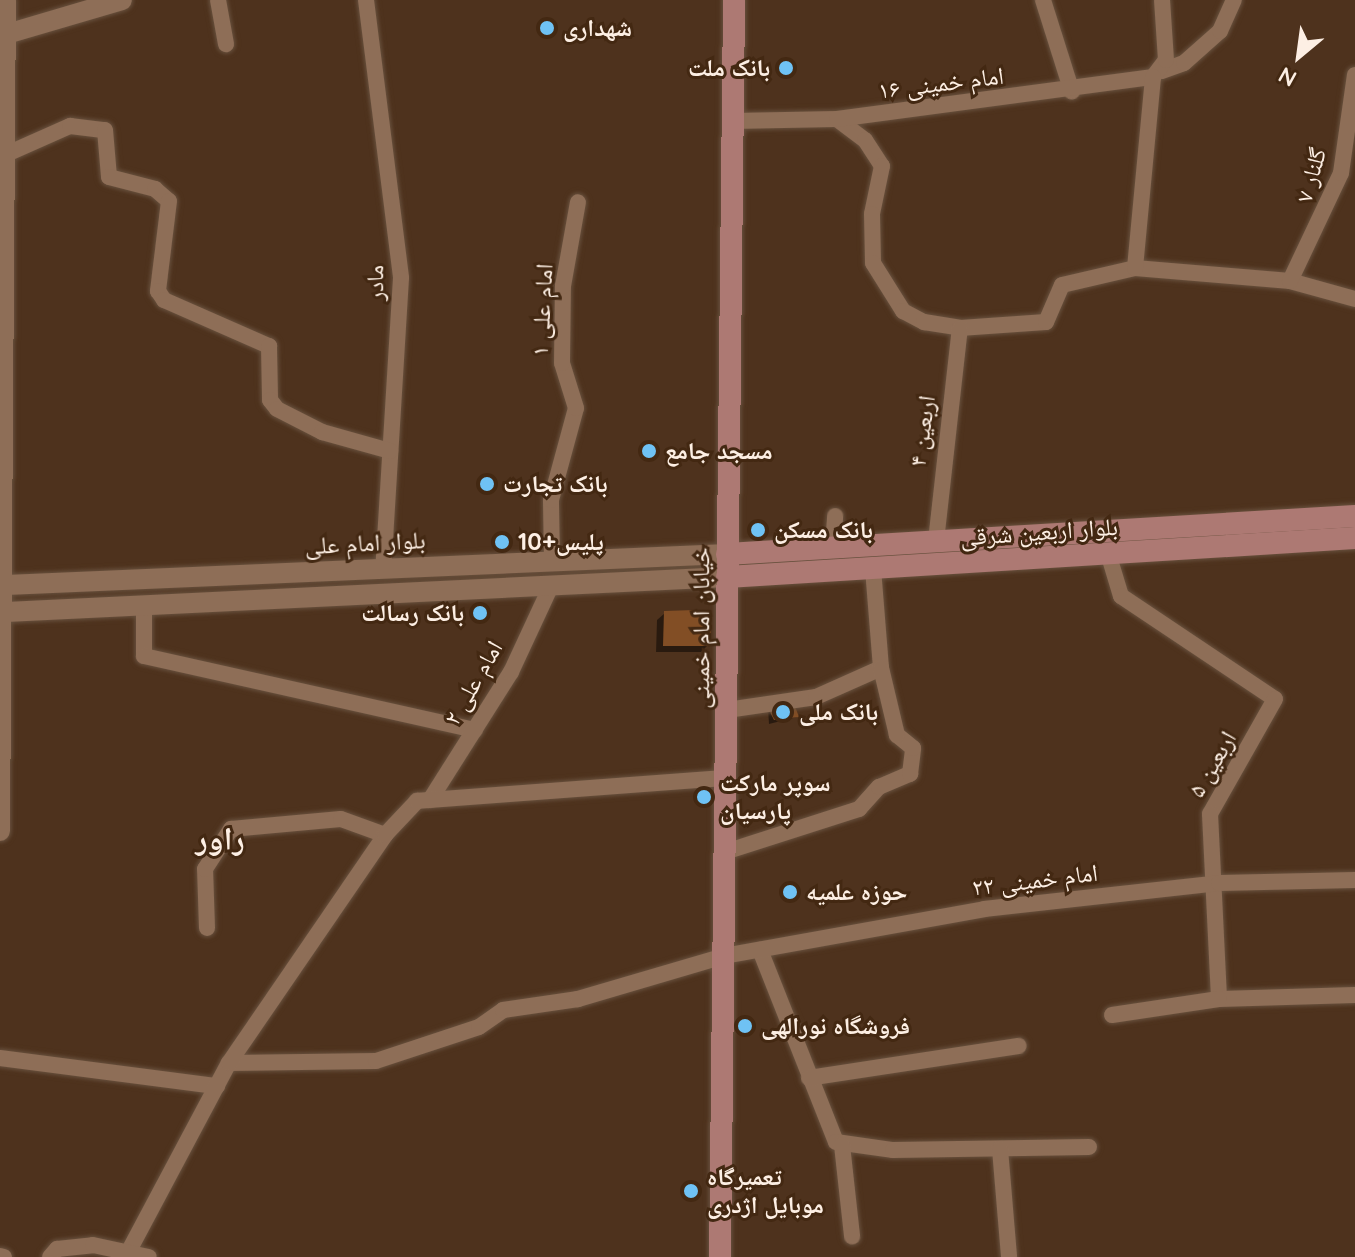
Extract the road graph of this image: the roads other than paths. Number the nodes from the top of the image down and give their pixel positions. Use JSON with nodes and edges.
{"nodes":[{"id":1,"x":6,"y":0,"type":"edge"},
{"id":2,"x":122,"y":0,"type":"edge"},
{"id":3,"x":218,"y":0,"type":"edge"},
{"id":4,"x":366,"y":0,"type":"edge"},
{"id":5,"x":734,"y":0,"type":"edge"},
{"id":6,"x":1043,"y":0,"type":"edge"},
{"id":7,"x":1162,"y":0,"type":"edge"},
{"id":8,"x":1235,"y":6,"type":"edge"},
{"id":9,"x":3,"y":35,"type":"edge"},
{"id":10,"x":226,"y":44,"type":"dead end"},
{"id":11,"x":1158,"y":74,"type":"junction"},
{"id":12,"x":1355,"y":75,"type":"edge"},
{"id":13,"x":1072,"y":92,"type":"junction"},
{"id":14,"x":837,"y":119,"type":"junction"},
{"id":15,"x":732,"y":121,"type":"junction"},
{"id":16,"x":2,"y":156,"type":"edge"},
{"id":17,"x":578,"y":202,"type":"dead end"},
{"id":18,"x":1135,"y":268,"type":"junction"},
{"id":19,"x":1290,"y":281,"type":"junction"},
{"id":20,"x":1355,"y":299,"type":"edge"},
{"id":21,"x":960,"y":328,"type":"junction"},
{"id":22,"x":1,"y":359,"type":"edge"},
{"id":23,"x":390,"y":451,"type":"junction"},
{"id":24,"x":835,"y":516,"type":"dead end"},
{"id":25,"x":1355,"y":516,"type":"edge"},
{"id":26,"x":1355,"y":538,"type":"edge"},
{"id":27,"x":936,"y":541,"type":"junction"},
{"id":28,"x":833,"y":547,"type":"junction"},
{"id":29,"x":1108,"y":553,"type":"junction"},
{"id":30,"x":727,"y":554,"type":"junction"},
{"id":31,"x":552,"y":560,"type":"junction"},
{"id":32,"x":873,"y":568,"type":"junction"},
{"id":33,"x":383,"y":569,"type":"junction"},
{"id":34,"x":727,"y":577,"type":"junction"},
{"id":35,"x":551,"y":586,"type":"junction"},
{"id":36,"x":4,"y":602,"type":"edge"},
{"id":37,"x":144,"y":605,"type":"junction"},
{"id":38,"x":881,"y":668,"type":"junction"},
{"id":39,"x":727,"y":710,"type":"junction"},
{"id":40,"x":475,"y":730,"type":"junction"},
{"id":41,"x":726,"y":778,"type":"junction"},
{"id":42,"x":430,"y":800,"type":"junction"},
{"id":43,"x":0,"y":831,"type":"edge"},
{"id":44,"x":385,"y":835,"type":"junction"},
{"id":45,"x":725,"y":852,"type":"junction"},
{"id":46,"x":1355,"y":880,"type":"edge"},
{"id":47,"x":1219,"y":883,"type":"junction"},
{"id":48,"x":207,"y":928,"type":"dead end"},
{"id":49,"x":760,"y":950,"type":"junction"},
{"id":50,"x":724,"y":956,"type":"junction"},
{"id":51,"x":1355,"y":995,"type":"edge"},
{"id":52,"x":1219,"y":999,"type":"junction"},
{"id":53,"x":1112,"y":1015,"type":"dead end"},
{"id":54,"x":1019,"y":1046,"type":"dead end"},
{"id":55,"x":0,"y":1058,"type":"edge"},
{"id":56,"x":229,"y":1063,"type":"junction"},
{"id":57,"x":809,"y":1078,"type":"junction"},
{"id":58,"x":217,"y":1086,"type":"junction"},
{"id":59,"x":842,"y":1145,"type":"junction"},
{"id":60,"x":1089,"y":1147,"type":"dead end"},
{"id":61,"x":1000,"y":1149,"type":"junction"},
{"id":62,"x":852,"y":1236,"type":"dead end"},
{"id":63,"x":131,"y":1247,"type":"junction"},
{"id":64,"x":50,"y":1257,"type":"edge"},
{"id":65,"x":149,"y":1257,"type":"edge"},
{"id":66,"x":720,"y":1257,"type":"edge"},
{"id":67,"x":1009,"y":1257,"type":"edge"}],
"edges":[{"from":1,"to":9,"type":"street"},
{"from":2,"to":9,"type":"street"},
{"from":3,"to":10,"type":"street"},
{"from":4,"to":23,"type":"street","name":"مادر"},
{"from":5,"to":15,"type":"main road","name":"خیابان امام خمینی"},
{"from":6,"to":13,"type":"street"},
{"from":7,"to":11,"type":"street"},
{"from":8,"to":11,"type":"street"},
{"from":9,"to":16,"type":"street"},
{"from":11,"to":13,"type":"street","name":"امام خمینی ۱۶"},
{"from":11,"to":18,"type":"street"},
{"from":12,"to":19,"type":"street","name":"گلنار ۷"},
{"from":13,"to":14,"type":"street","name":"امام خمینی ۱۶"},
{"from":14,"to":15,"type":"street","name":"امام خمینی ۱۶"},
{"from":14,"to":21,"type":"street"},
{"from":15,"to":30,"type":"main road","name":"خیابان امام خمینی"},
{"from":16,"to":22,"type":"street"},
{"from":16,"to":23,"type":"street"},
{"from":17,"to":31,"type":"street","name":"امام علی ۱"},
{"from":18,"to":19,"type":"street"},
{"from":18,"to":21,"type":"street"},
{"from":19,"to":20,"type":"street"},
{"from":21,"to":27,"type":"street","name":"اربعین ۴"},
{"from":22,"to":36,"type":"street"},
{"from":23,"to":33,"type":"street","name":"مادر"},
{"from":24,"to":28,"type":"street"},
{"from":25,"to":27,"type":"main road","name":"بلوار اربعین شرقی"},
{"from":26,"to":29,"type":"main road","name":"بلوار اربعین شرقی"},
{"from":27,"to":28,"type":"main road","name":"بلوار اربعین شرقی"},
{"from":28,"to":30,"type":"main road","name":"بلوار اربعین شرقی"},
{"from":29,"to":32,"type":"main road","name":"بلوار اربعین شرقی"},
{"from":29,"to":47,"type":"street","name":"اربعین ۵"},
{"from":30,"to":31,"type":"street","name":"بلوار امام علی"},
{"from":30,"to":34,"type":"main road","name":"خیابان امام خمینی"},
{"from":31,"to":33,"type":"street","name":"بلوار امام علی"},
{"from":32,"to":34,"type":"main road","name":"بلوار اربعین شرقی"},
{"from":32,"to":38,"type":"street"},
{"from":33,"to":36,"type":"street","name":"بلوار امام علی"},
{"from":34,"to":35,"type":"street"},
{"from":34,"to":39,"type":"main road","name":"خیابان امام خمینی"},
{"from":35,"to":37,"type":"street"},
{"from":35,"to":40,"type":"street","name":"امام علی ۲"},
{"from":36,"to":37,"type":"street"},
{"from":36,"to":43,"type":"street"},
{"from":37,"to":40,"type":"street"},
{"from":38,"to":39,"type":"street"},
{"from":38,"to":45,"type":"street"},
{"from":39,"to":41,"type":"main road","name":"خیابان امام خمینی"},
{"from":40,"to":42,"type":"street","name":"امام علی ۲"},
{"from":41,"to":42,"type":"street"},
{"from":41,"to":45,"type":"main road","name":"خیابان امام خمینی"},
{"from":42,"to":44,"type":"street"},
{"from":44,"to":48,"type":"street"},
{"from":44,"to":56,"type":"street"},
{"from":45,"to":50,"type":"main road","name":"خیابان امام خمینی"},
{"from":46,"to":47,"type":"street","name":"امام خمینی ۲۲"},
{"from":47,"to":49,"type":"street","name":"امام خمینی ۲۲"},
{"from":47,"to":52,"type":"street","name":"اربعین ۵"},
{"from":49,"to":50,"type":"street","name":"امام خمینی ۲۲"},
{"from":49,"to":57,"type":"street"},
{"from":50,"to":56,"type":"street","name":"امام خمینی ۲۲"},
{"from":50,"to":66,"type":"main road","name":"خیابان امام خمینی"},
{"from":51,"to":52,"type":"street"},
{"from":52,"to":53,"type":"street"},
{"from":54,"to":57,"type":"street"},
{"from":55,"to":58,"type":"street"},
{"from":56,"to":58,"type":"street"},
{"from":57,"to":59,"type":"street"},
{"from":58,"to":63,"type":"street"},
{"from":59,"to":61,"type":"street"},
{"from":59,"to":62,"type":"street"},
{"from":60,"to":61,"type":"street"},
{"from":61,"to":67,"type":"street"},
{"from":63,"to":64,"type":"street"},
{"from":63,"to":65,"type":"street"}]}
